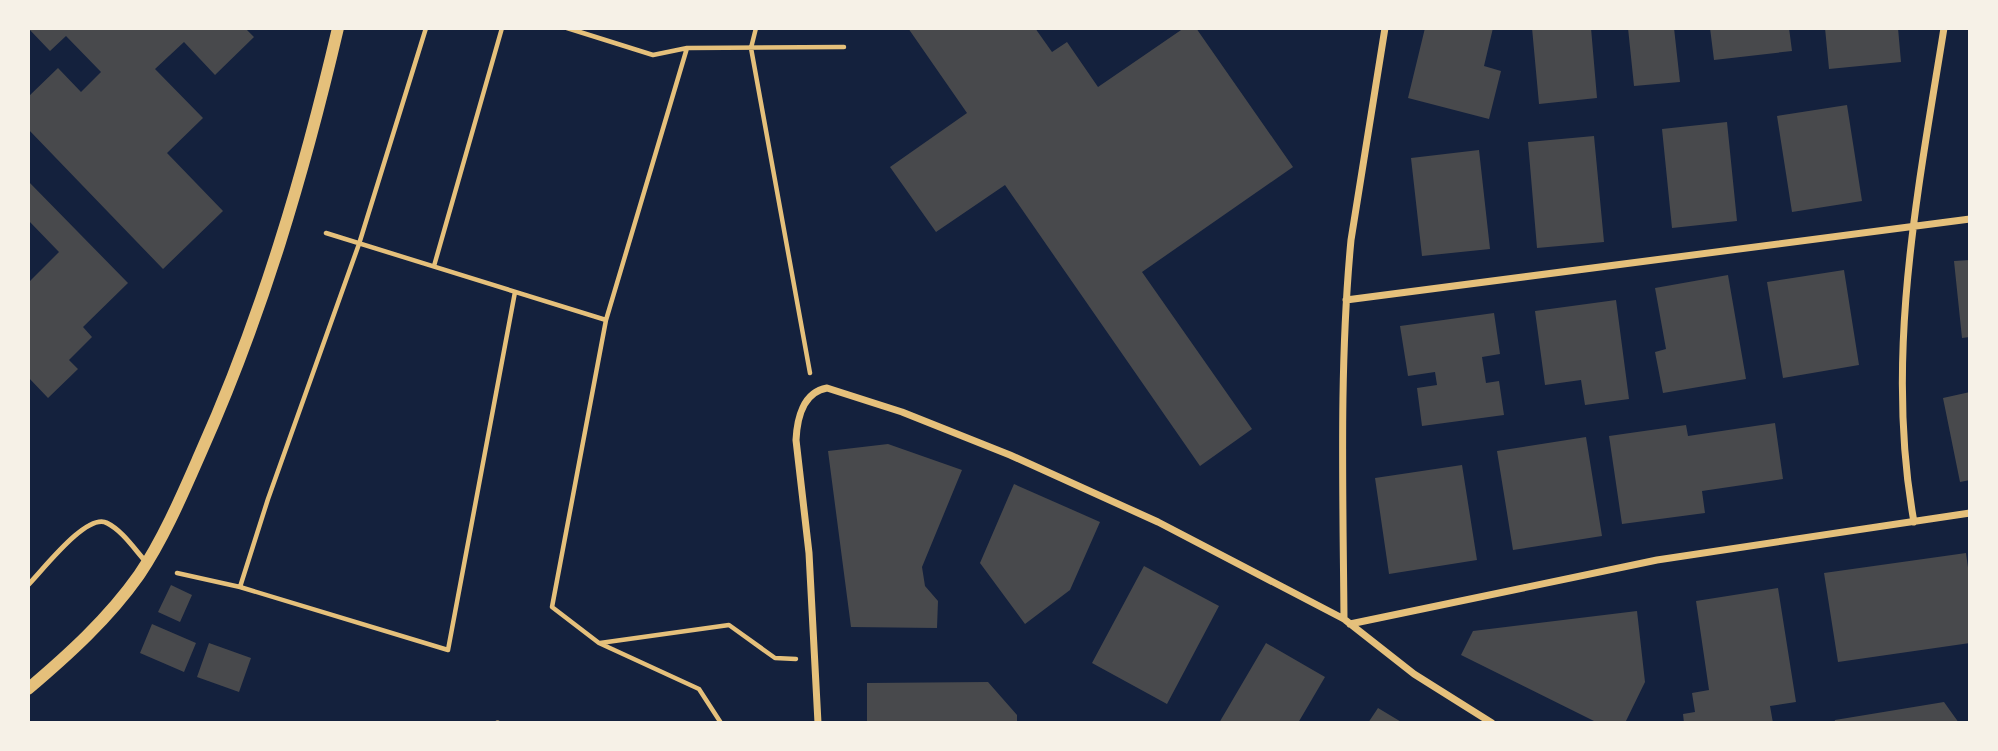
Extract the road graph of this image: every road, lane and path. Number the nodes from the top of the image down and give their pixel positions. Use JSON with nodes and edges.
{"nodes":[{"id":1,"x":338,"y":28,"type":"edge"},
{"id":2,"x":426,"y":28,"type":"edge"},
{"id":3,"x":502,"y":28,"type":"edge"},
{"id":4,"x":567,"y":28,"type":"edge"},
{"id":5,"x":756,"y":28,"type":"edge"},
{"id":6,"x":1385,"y":28,"type":"edge"},
{"id":7,"x":1944,"y":28,"type":"edge"},
{"id":8,"x":845,"y":47,"type":"dead end"},
{"id":9,"x":687,"y":48,"type":"junction"},
{"id":10,"x":751,"y":48,"type":"junction"},
{"id":11,"x":1970,"y":219,"type":"edge"},
{"id":12,"x":1913,"y":226,"type":"junction"},
{"id":13,"x":326,"y":233,"type":"dead end"},
{"id":14,"x":359,"y":244,"type":"junction"},
{"id":15,"x":434,"y":266,"type":"junction"},
{"id":16,"x":515,"y":292,"type":"junction"},
{"id":17,"x":1346,"y":300,"type":"junction"},
{"id":18,"x":606,"y":320,"type":"junction"},
{"id":19,"x":823,"y":389,"type":"junction"},
{"id":20,"x":1970,"y":513,"type":"edge"},
{"id":21,"x":1914,"y":522,"type":"junction"},
{"id":22,"x":146,"y":563,"type":"junction"},
{"id":23,"x":177,"y":573,"type":"dead end"},
{"id":24,"x":28,"y":585,"type":"edge"},
{"id":25,"x":240,"y":587,"type":"junction"},
{"id":26,"x":1347,"y":621,"type":"junction"},
{"id":27,"x":599,"y":643,"type":"junction"},
{"id":28,"x":815,"y":660,"type":"junction"},
{"id":29,"x":28,"y":689,"type":"edge"},
{"id":30,"x":721,"y":723,"type":"edge"},
{"id":31,"x":818,"y":723,"type":"edge"},
{"id":32,"x":1492,"y":723,"type":"edge"}],
"edges":[{"from":1,"to":22,"type":"street"},
{"from":2,"to":14,"type":"path"},
{"from":3,"to":15,"type":"path"},
{"from":4,"to":9,"type":"path"},
{"from":5,"to":10,"type":"path"},
{"from":6,"to":17,"type":"street"},
{"from":7,"to":12,"type":"street"},
{"from":8,"to":10,"type":"path"},
{"from":9,"to":10,"type":"path"},
{"from":9,"to":18,"type":"path"},
{"from":10,"to":19,"type":"path"},
{"from":11,"to":12,"type":"street"},
{"from":12,"to":17,"type":"street"},
{"from":12,"to":21,"type":"street"},
{"from":13,"to":14,"type":"path"},
{"from":14,"to":15,"type":"path"},
{"from":14,"to":25,"type":"path"},
{"from":15,"to":16,"type":"path"},
{"from":16,"to":18,"type":"path"},
{"from":16,"to":25,"type":"path"},
{"from":17,"to":26,"type":"street"},
{"from":18,"to":27,"type":"path"},
{"from":19,"to":26,"type":"street"},
{"from":19,"to":28,"type":"street"},
{"from":20,"to":21,"type":"street"},
{"from":21,"to":26,"type":"street"},
{"from":22,"to":24,"type":"lane"},
{"from":22,"to":29,"type":"street"},
{"from":23,"to":25,"type":"path"},
{"from":26,"to":32,"type":"street"},
{"from":27,"to":28,"type":"path"},
{"from":27,"to":30,"type":"path"},
{"from":28,"to":31,"type":"street"}]}
